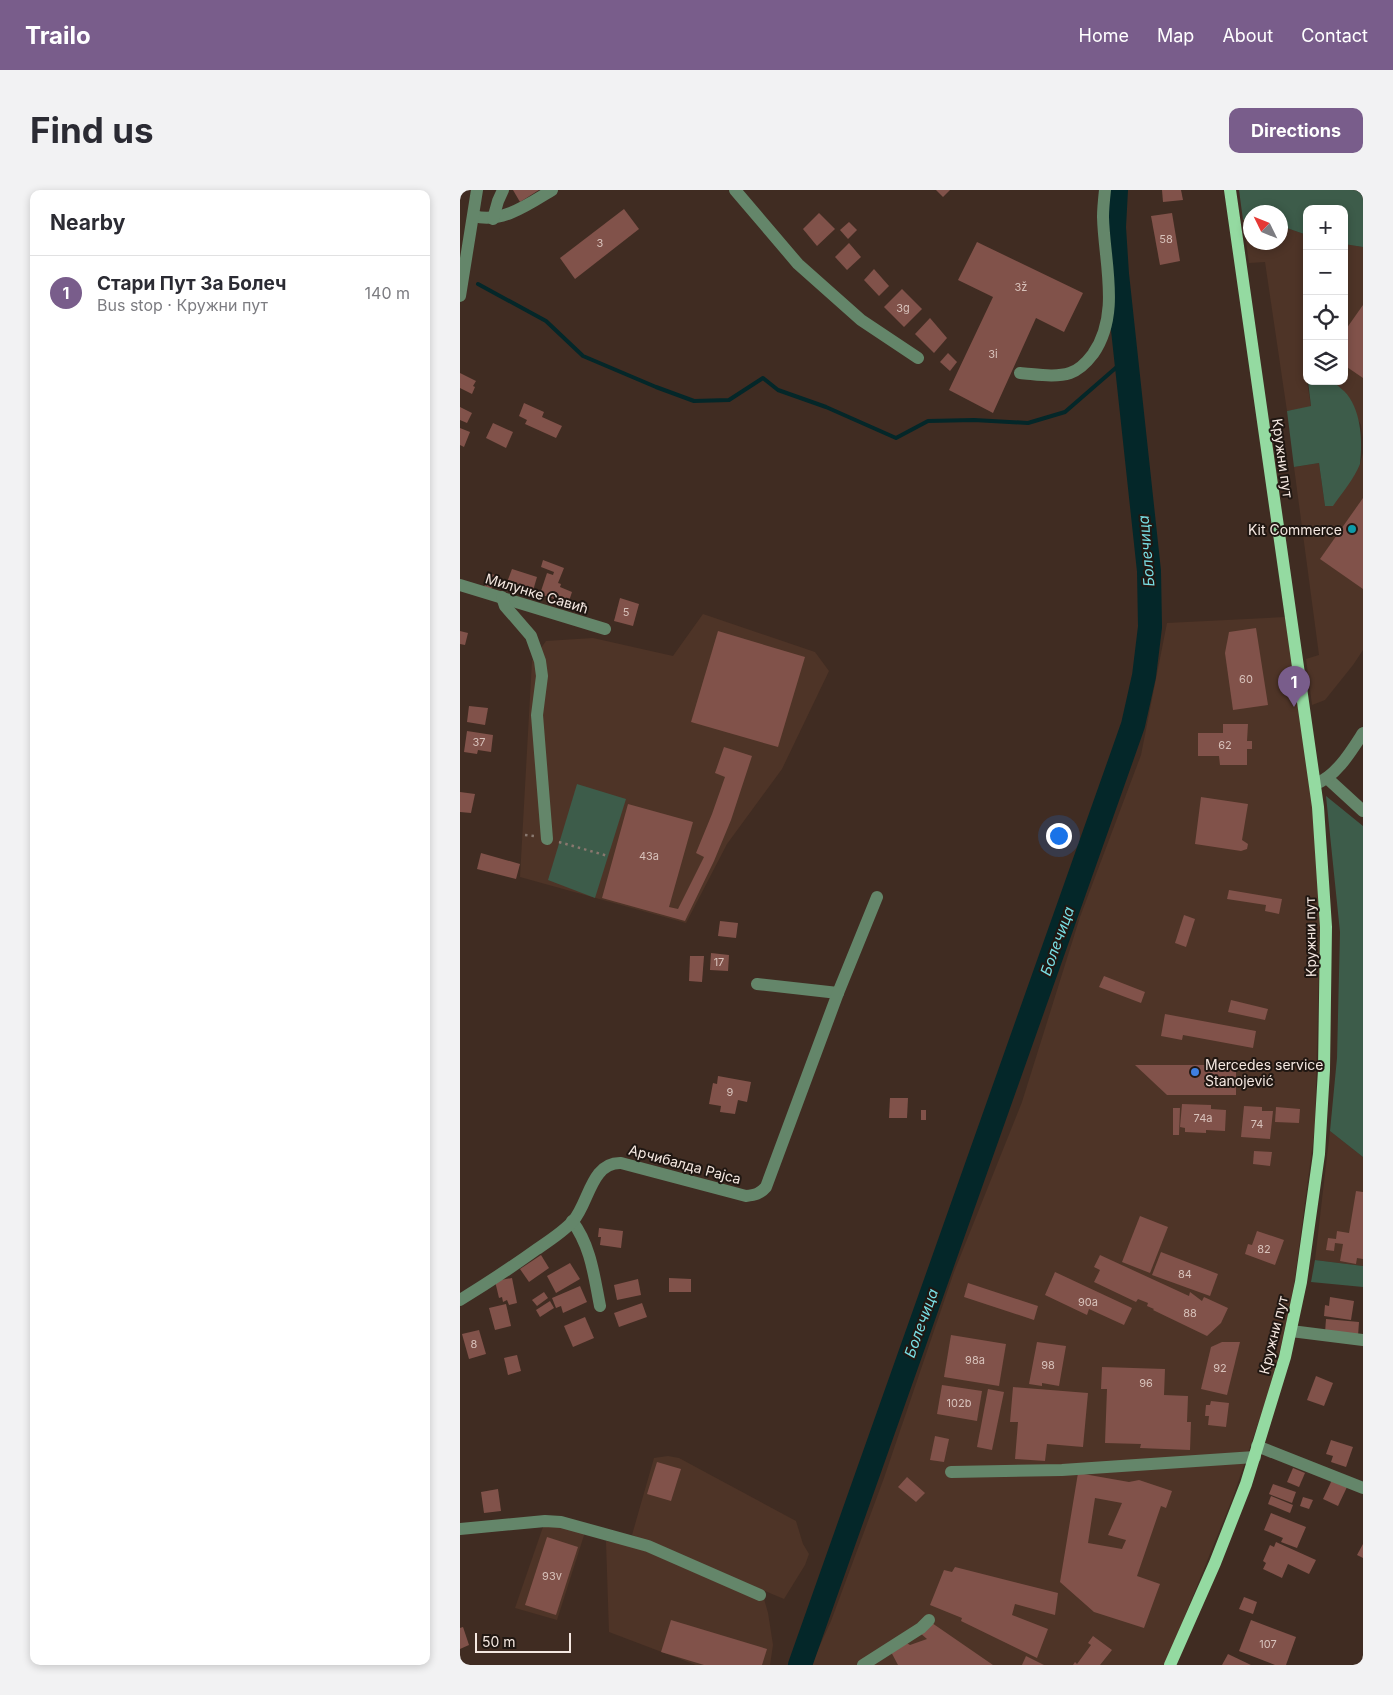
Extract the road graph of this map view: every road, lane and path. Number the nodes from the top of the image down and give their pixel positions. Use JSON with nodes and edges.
{"nodes":[{"id":1,"x":477,"y":190,"type":"edge"},
{"id":2,"x":503,"y":190,"type":"edge"},
{"id":3,"x":552,"y":190,"type":"edge"},
{"id":4,"x":735,"y":190,"type":"edge"},
{"id":5,"x":1105,"y":190,"type":"edge"},
{"id":6,"x":1230,"y":190,"type":"edge"},
{"id":7,"x":474,"y":216,"type":"junction"},
{"id":8,"x":493,"y":219,"type":"junction"},
{"id":9,"x":460,"y":296,"type":"edge"},
{"id":10,"x":918,"y":358,"type":"dead end"},
{"id":11,"x":1020,"y":372,"type":"dead end"},
{"id":12,"x":460,"y":585,"type":"edge"},
{"id":13,"x":502,"y":597,"type":"junction"},
{"id":14,"x":605,"y":629,"type":"dead end"},
{"id":15,"x":1362,"y":735,"type":"edge"},
{"id":16,"x":1327,"y":778,"type":"junction"},
{"id":17,"x":1315,"y":784,"type":"junction"},
{"id":18,"x":1363,"y":810,"type":"edge"},
{"id":19,"x":525,"y":835,"type":"dead end"},
{"id":20,"x":547,"y":839,"type":"junction"},
{"id":21,"x":608,"y":856,"type":"dead end"},
{"id":22,"x":877,"y":897,"type":"dead end"},
{"id":23,"x":757,"y":984,"type":"dead end"},
{"id":24,"x":838,"y":992,"type":"junction"},
{"id":25,"x":572,"y":1221,"type":"junction"},
{"id":26,"x":460,"y":1300,"type":"edge"},
{"id":27,"x":600,"y":1306,"type":"dead end"},
{"id":28,"x":1291,"y":1332,"type":"junction"},
{"id":29,"x":1363,"y":1340,"type":"edge"},
{"id":30,"x":1256,"y":1452,"type":"junction"},
{"id":31,"x":951,"y":1472,"type":"dead end"},
{"id":32,"x":1363,"y":1488,"type":"edge"},
{"id":33,"x":460,"y":1529,"type":"edge"},
{"id":34,"x":760,"y":1595,"type":"dead end"},
{"id":35,"x":928,"y":1620,"type":"dead end"},
{"id":36,"x":863,"y":1665,"type":"edge"},
{"id":37,"x":1170,"y":1665,"type":"edge"}],
"edges":[{"from":1,"to":7,"type":"street"},
{"from":2,"to":8,"type":"street"},
{"from":3,"to":8,"type":"street"},
{"from":4,"to":10,"type":"street"},
{"from":5,"to":11,"type":"street"},
{"from":6,"to":17,"type":"main road","name":"Кружни пут"},
{"from":7,"to":8,"type":"street"},
{"from":7,"to":9,"type":"street"},
{"from":12,"to":13,"type":"street","name":"Милунке Савић"},
{"from":13,"to":14,"type":"street","name":"Милунке Савић"},
{"from":13,"to":20,"type":"street"},
{"from":15,"to":16,"type":"street"},
{"from":16,"to":17,"type":"street"},
{"from":16,"to":18,"type":"street"},
{"from":17,"to":28,"type":"main road","name":"Кружни пут"},
{"from":19,"to":20,"type":"path"},
{"from":20,"to":21,"type":"path"},
{"from":22,"to":24,"type":"street","name":"Арчибалда Рајса"},
{"from":23,"to":24,"type":"street"},
{"from":24,"to":25,"type":"street","name":"Арчибалда Рајса"},
{"from":25,"to":26,"type":"street","name":"Арчибалда Рајса"},
{"from":25,"to":27,"type":"street"},
{"from":28,"to":29,"type":"street"},
{"from":28,"to":30,"type":"main road","name":"Кружни пут"},
{"from":30,"to":31,"type":"street"},
{"from":30,"to":32,"type":"street"},
{"from":30,"to":37,"type":"main road","name":"Кружни пут"},
{"from":33,"to":34,"type":"street"},
{"from":35,"to":36,"type":"street"}]}
